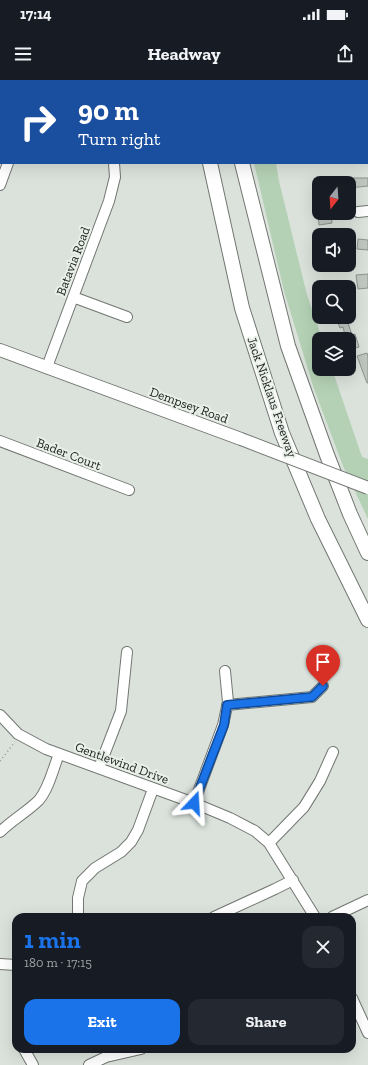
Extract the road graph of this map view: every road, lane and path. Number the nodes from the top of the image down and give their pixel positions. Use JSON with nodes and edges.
{"nodes":[{"id":1,"x":8,"y":164,"type":"edge"},
{"id":2,"x":114,"y":164,"type":"edge"},
{"id":3,"x":210,"y":164,"type":"edge"},
{"id":4,"x":242,"y":164,"type":"edge"},
{"id":5,"x":0,"y":185,"type":"edge"},
{"id":6,"x":73,"y":297,"type":"junction"},
{"id":7,"x":127,"y":317,"type":"dead end"},
{"id":8,"x":0,"y":350,"type":"edge"},
{"id":9,"x":47,"y":367,"type":"junction"},
{"id":10,"x":0,"y":441,"type":"edge"},
{"id":11,"x":368,"y":488,"type":"edge"},
{"id":12,"x":129,"y":490,"type":"dead end"},
{"id":13,"x":368,"y":553,"type":"edge"},
{"id":14,"x":368,"y":620,"type":"edge"},
{"id":15,"x":127,"y":652,"type":"dead end"},
{"id":16,"x":225,"y":671,"type":"dead end"},
{"id":17,"x":323,"y":686,"type":"dead end"},
{"id":18,"x":227,"y":705,"type":"junction"},
{"id":19,"x":0,"y":715,"type":"edge"},
{"id":20,"x":18,"y":734,"type":"junction"},
{"id":21,"x":333,"y":752,"type":"dead end"},
{"id":22,"x":59,"y":754,"type":"junction"},
{"id":23,"x":0,"y":761,"type":"edge"},
{"id":24,"x":99,"y":768,"type":"junction"},
{"id":25,"x":153,"y":789,"type":"junction"},
{"id":26,"x":194,"y":803,"type":"junction"},
{"id":27,"x":0,"y":832,"type":"edge"},
{"id":28,"x":270,"y":843,"type":"junction"},
{"id":29,"x":293,"y":880,"type":"junction"},
{"id":30,"x":368,"y":900,"type":"edge"},
{"id":31,"x":78,"y":913,"type":"edge"},
{"id":32,"x":223,"y":913,"type":"edge"},
{"id":33,"x":313,"y":913,"type":"edge"},
{"id":34,"x":340,"y":913,"type":"edge"},
{"id":35,"x":0,"y":964,"type":"edge"},
{"id":36,"x":12,"y":965,"type":"edge"},
{"id":37,"x":356,"y":1007,"type":"edge"},
{"id":38,"x":368,"y":1033,"type":"edge"},
{"id":39,"x":26,"y":1053,"type":"edge"},
{"id":40,"x":124,"y":1053,"type":"edge"},
{"id":41,"x":33,"y":1065,"type":"edge"},
{"id":42,"x":89,"y":1065,"type":"edge"}],
"edges":[{"from":1,"to":5,"type":"street"},
{"from":2,"to":6,"type":"street","name":"Batavia Road"},
{"from":3,"to":14,"type":"highway","name":"Jack Nicklaus Freeway"},
{"from":4,"to":13,"type":"highway"},
{"from":6,"to":7,"type":"street"},
{"from":6,"to":9,"type":"street","name":"Batavia Road"},
{"from":8,"to":9,"type":"main road","name":"Dempsey Road"},
{"from":9,"to":11,"type":"main road","name":"Dempsey Road","bridge":true},
{"from":10,"to":12,"type":"street","name":"Bader Court"},
{"from":15,"to":24,"type":"street"},
{"from":16,"to":18,"type":"street"},
{"from":17,"to":18,"type":"street"},
{"from":18,"to":26,"type":"street"},
{"from":19,"to":20,"type":"street","name":"Gentlewind Drive"},
{"from":20,"to":22,"type":"street","name":"Gentlewind Drive"},
{"from":20,"to":23,"type":"path"},
{"from":21,"to":28,"type":"street"},
{"from":22,"to":24,"type":"street","name":"Gentlewind Drive"},
{"from":22,"to":27,"type":"street"},
{"from":24,"to":25,"type":"street","name":"Gentlewind Drive"},
{"from":25,"to":26,"type":"street","name":"Gentlewind Drive"},
{"from":25,"to":31,"type":"street"},
{"from":26,"to":28,"type":"street","name":"Gentlewind Drive"},
{"from":28,"to":29,"type":"street","name":"Gentlewind Drive"},
{"from":29,"to":32,"type":"street"},
{"from":29,"to":33,"type":"street","name":"Gentlewind Drive"},
{"from":30,"to":34,"type":"street"},
{"from":35,"to":36,"type":"street"},
{"from":37,"to":38,"type":"street"},
{"from":39,"to":41,"type":"street"},
{"from":40,"to":42,"type":"street"}]}
